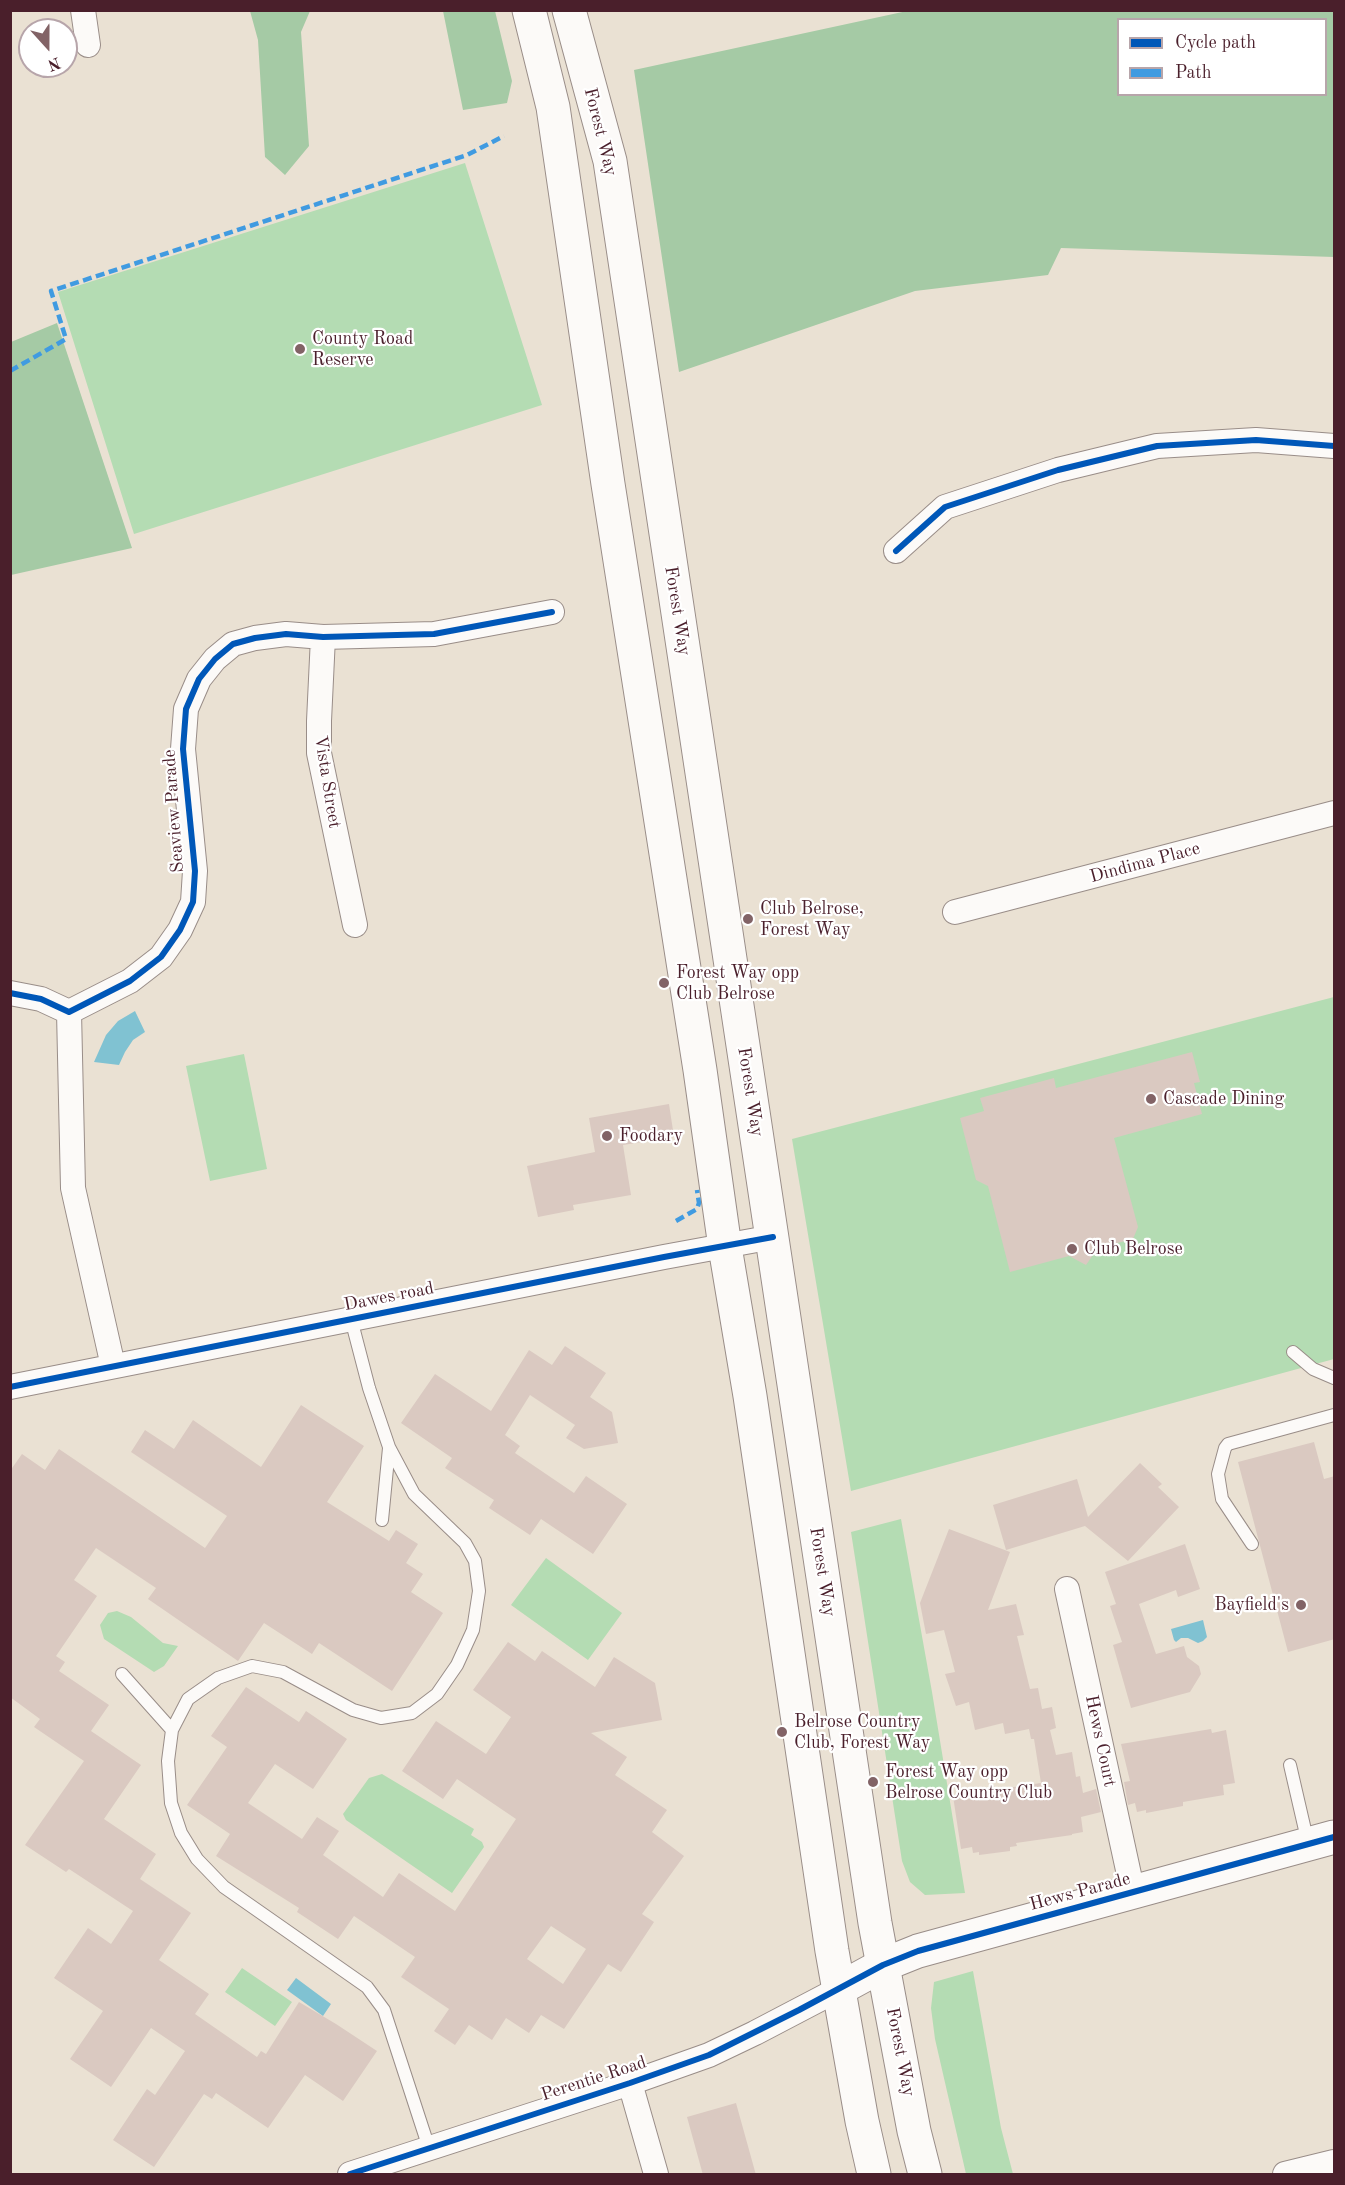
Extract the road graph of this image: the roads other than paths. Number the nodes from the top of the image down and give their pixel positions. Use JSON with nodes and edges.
{"nodes":[{"id":1,"x":83,"y":10,"type":"edge"},
{"id":2,"x":529,"y":10,"type":"edge"},
{"id":3,"x":569,"y":10,"type":"edge"},
{"id":4,"x":88,"y":45,"type":"dead end"},
{"id":5,"x":1335,"y":446,"type":"edge"},
{"id":6,"x":896,"y":551,"type":"dead end"},
{"id":7,"x":552,"y":612,"type":"dead end"},
{"id":8,"x":323,"y":637,"type":"junction"},
{"id":9,"x":1335,"y":813,"type":"edge"},
{"id":10,"x":955,"y":912,"type":"dead end"},
{"id":11,"x":355,"y":925,"type":"dead end"},
{"id":12,"x":10,"y":993,"type":"edge"},
{"id":13,"x":69,"y":1012,"type":"junction"},
{"id":14,"x":773,"y":1238,"type":"junction"},
{"id":15,"x":725,"y":1247,"type":"junction"},
{"id":16,"x":351,"y":1319,"type":"junction"},
{"id":17,"x":1293,"y":1352,"type":"dead end"},
{"id":18,"x":113,"y":1366,"type":"junction"},
{"id":19,"x":1335,"y":1378,"type":"edge"},
{"id":20,"x":10,"y":1387,"type":"edge"},
{"id":21,"x":1335,"y":1415,"type":"edge"},
{"id":22,"x":389,"y":1447,"type":"junction"},
{"id":23,"x":382,"y":1520,"type":"dead end"},
{"id":24,"x":1252,"y":1544,"type":"dead end"},
{"id":25,"x":1066,"y":1589,"type":"dead end"},
{"id":26,"x":123,"y":1674,"type":"dead end"},
{"id":27,"x":172,"y":1730,"type":"junction"},
{"id":28,"x":1290,"y":1765,"type":"dead end"},
{"id":29,"x":1322,"y":1841,"type":"edge"},
{"id":30,"x":1133,"y":1893,"type":"junction"},
{"id":31,"x":883,"y":1965,"type":"junction"},
{"id":32,"x":838,"y":1989,"type":"junction"},
{"id":33,"x":630,"y":2084,"type":"junction"},
{"id":34,"x":429,"y":2148,"type":"junction"},
{"id":35,"x":1335,"y":2162,"type":"edge"},
{"id":36,"x":350,"y":2175,"type":"edge"},
{"id":37,"x":656,"y":2175,"type":"edge"},
{"id":38,"x":874,"y":2175,"type":"edge"},
{"id":39,"x":925,"y":2175,"type":"edge"},
{"id":40,"x":1285,"y":2175,"type":"edge"}],
"edges":[{"from":1,"to":4,"type":"street"},
{"from":2,"to":15,"type":"main road"},
{"from":3,"to":14,"type":"main road","name":"Forest Way"},
{"from":5,"to":6,"type":"street"},
{"from":7,"to":8,"type":"street","name":"Seaview Parade"},
{"from":8,"to":11,"type":"street","name":"Vista Street"},
{"from":8,"to":13,"type":"street","name":"Seaview Parade"},
{"from":9,"to":10,"type":"street","name":"Dindima Place"},
{"from":12,"to":13,"type":"street"},
{"from":13,"to":18,"type":"street"},
{"from":14,"to":15,"type":"street","name":"Dawes road"},
{"from":14,"to":31,"type":"main road","name":"Forest Way"},
{"from":15,"to":16,"type":"street","name":"Dawes road"},
{"from":15,"to":32,"type":"main road"},
{"from":16,"to":18,"type":"street","name":"Dawes road"},
{"from":16,"to":22,"type":"lane"},
{"from":17,"to":19,"type":"lane"},
{"from":18,"to":20,"type":"street","name":"Dawes road"},
{"from":21,"to":24,"type":"lane"},
{"from":22,"to":23,"type":"lane"},
{"from":22,"to":27,"type":"lane"},
{"from":25,"to":30,"type":"street","name":"Hews Court"},
{"from":26,"to":27,"type":"lane"},
{"from":27,"to":34,"type":"lane"},
{"from":28,"to":29,"type":"lane"},
{"from":29,"to":30,"type":"main road","name":"Hews Parade"},
{"from":30,"to":31,"type":"main road","name":"Hews Parade"},
{"from":31,"to":32,"type":"main road","name":"Hews Parade"},
{"from":31,"to":39,"type":"main road","name":"Forest Way"},
{"from":32,"to":33,"type":"street","name":"Perentie Road"},
{"from":32,"to":38,"type":"main road"},
{"from":33,"to":34,"type":"street","name":"Perentie Road"},
{"from":33,"to":37,"type":"street"},
{"from":34,"to":36,"type":"street","name":"Perentie Road"},
{"from":35,"to":40,"type":"street"}]}
